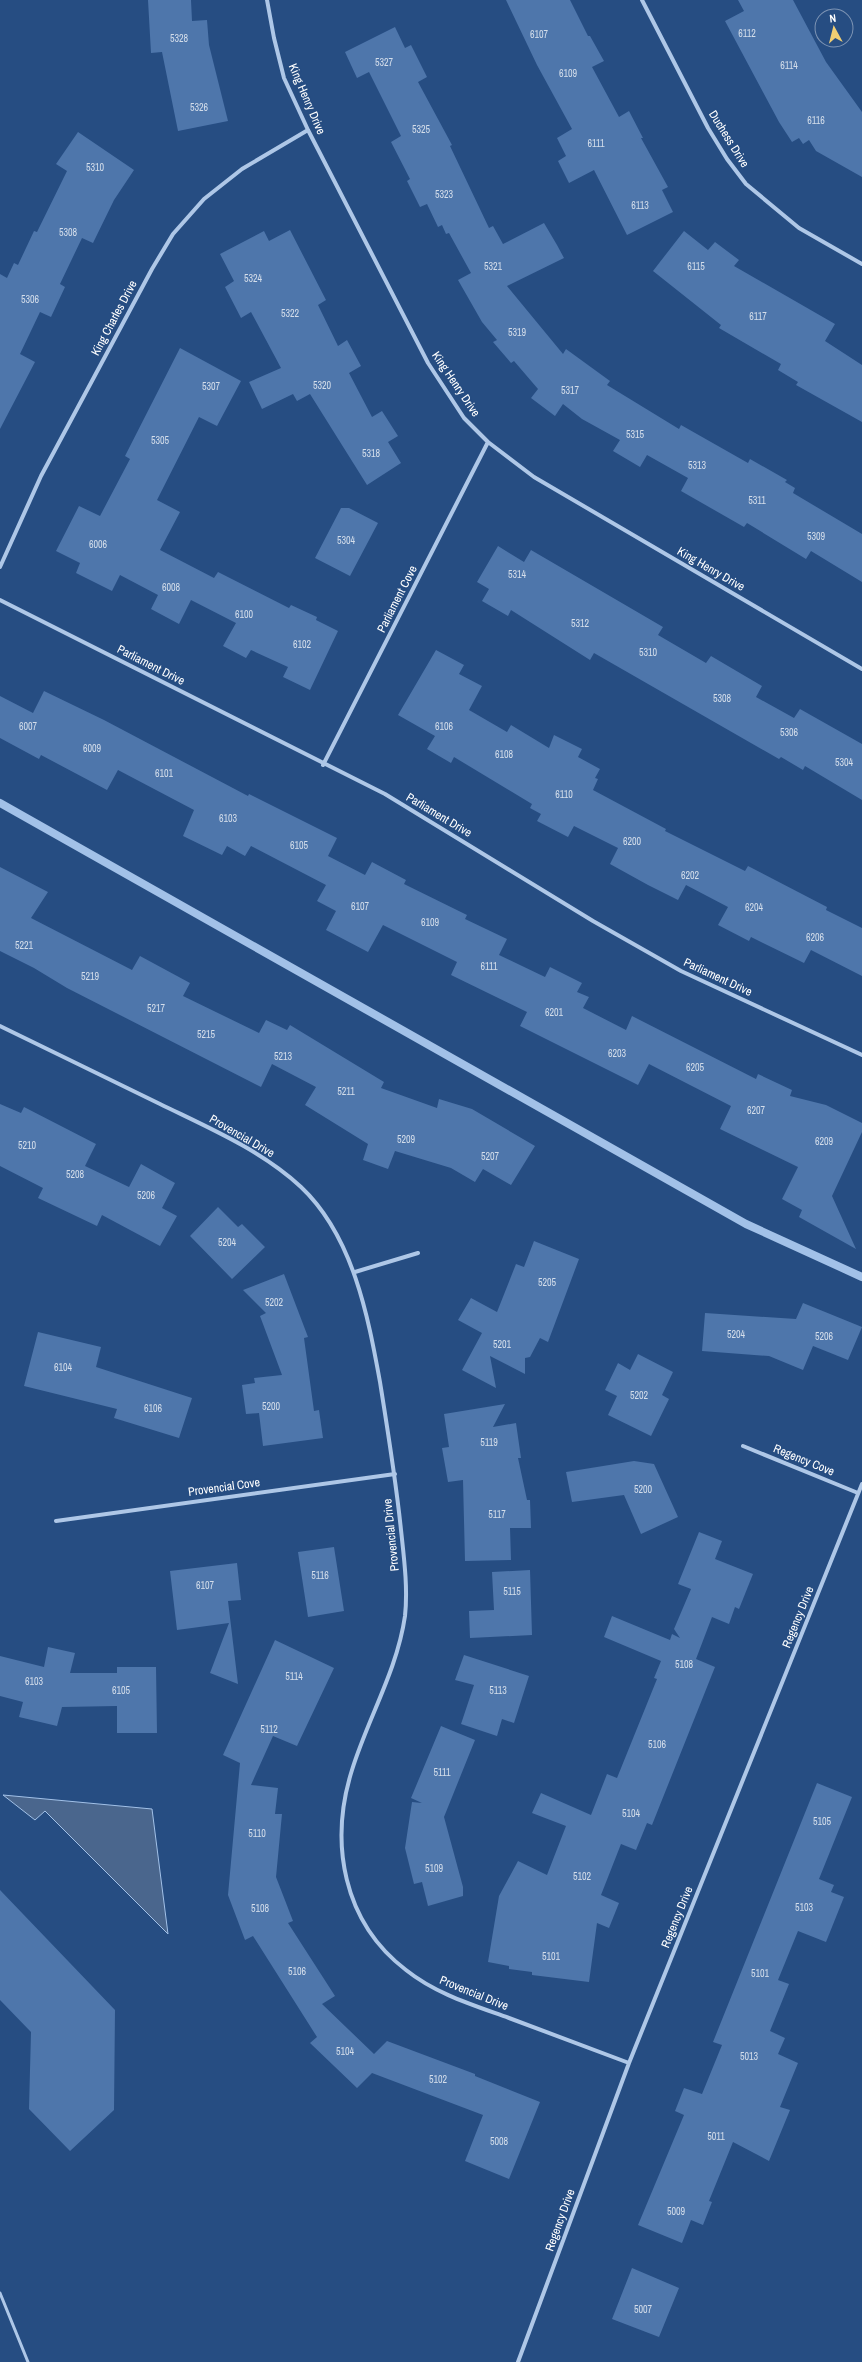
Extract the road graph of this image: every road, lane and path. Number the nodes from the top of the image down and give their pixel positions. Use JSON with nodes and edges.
{"nodes":[{"id":1,"x":268,"y":0,"type":"edge"},
{"id":2,"x":642,"y":0,"type":"edge"},
{"id":3,"x":308,"y":130,"type":"junction"},
{"id":4,"x":862,"y":264,"type":"edge"},
{"id":5,"x":488,"y":442,"type":"junction"},
{"id":6,"x":0,"y":568,"type":"edge"},
{"id":7,"x":0,"y":600,"type":"edge"},
{"id":8,"x":862,"y":669,"type":"edge"},
{"id":9,"x":323,"y":764,"type":"junction"},
{"id":10,"x":0,"y":1026,"type":"edge"},
{"id":11,"x":862,"y":1055,"type":"edge"},
{"id":12,"x":418,"y":1253,"type":"dead end"},
{"id":13,"x":355,"y":1272,"type":"junction"},
{"id":14,"x":743,"y":1446,"type":"dead end"},
{"id":15,"x":395,"y":1474,"type":"junction"},
{"id":16,"x":862,"y":1484,"type":"edge"},
{"id":17,"x":858,"y":1493,"type":"junction"},
{"id":18,"x":56,"y":1521,"type":"dead end"},
{"id":19,"x":629,"y":2063,"type":"junction"},
{"id":20,"x":0,"y":2293,"type":"edge"},
{"id":21,"x":28,"y":2362,"type":"edge"},
{"id":22,"x":518,"y":2362,"type":"edge"}],
"edges":[{"from":1,"to":3,"type":"street","name":"King Henry Drive"},
{"from":2,"to":4,"type":"street","name":"Duchess Drive"},
{"from":3,"to":5,"type":"street","name":"King Henry Drive"},
{"from":3,"to":6,"type":"street","name":"King Charles Drive"},
{"from":5,"to":8,"type":"street","name":"King Henry Drive"},
{"from":5,"to":9,"type":"street","name":"Parliament Cove"},
{"from":7,"to":9,"type":"street","name":"Parliament Drive"},
{"from":9,"to":11,"type":"street","name":"Parliament Drive"},
{"from":10,"to":13,"type":"street","name":"Provencial Drive"},
{"from":12,"to":13,"type":"street"},
{"from":13,"to":15,"type":"street","name":"Provencial Drive"},
{"from":14,"to":17,"type":"street","name":"Regency Cove"},
{"from":15,"to":18,"type":"street","name":"Provencial Cove"},
{"from":15,"to":19,"type":"street","name":"Provencial Drive"},
{"from":16,"to":17,"type":"street","name":"Regency Drive"},
{"from":17,"to":19,"type":"street","name":"Regency Drive"},
{"from":19,"to":22,"type":"street","name":"Regency Drive"},
{"from":20,"to":21,"type":"lane"}]}
